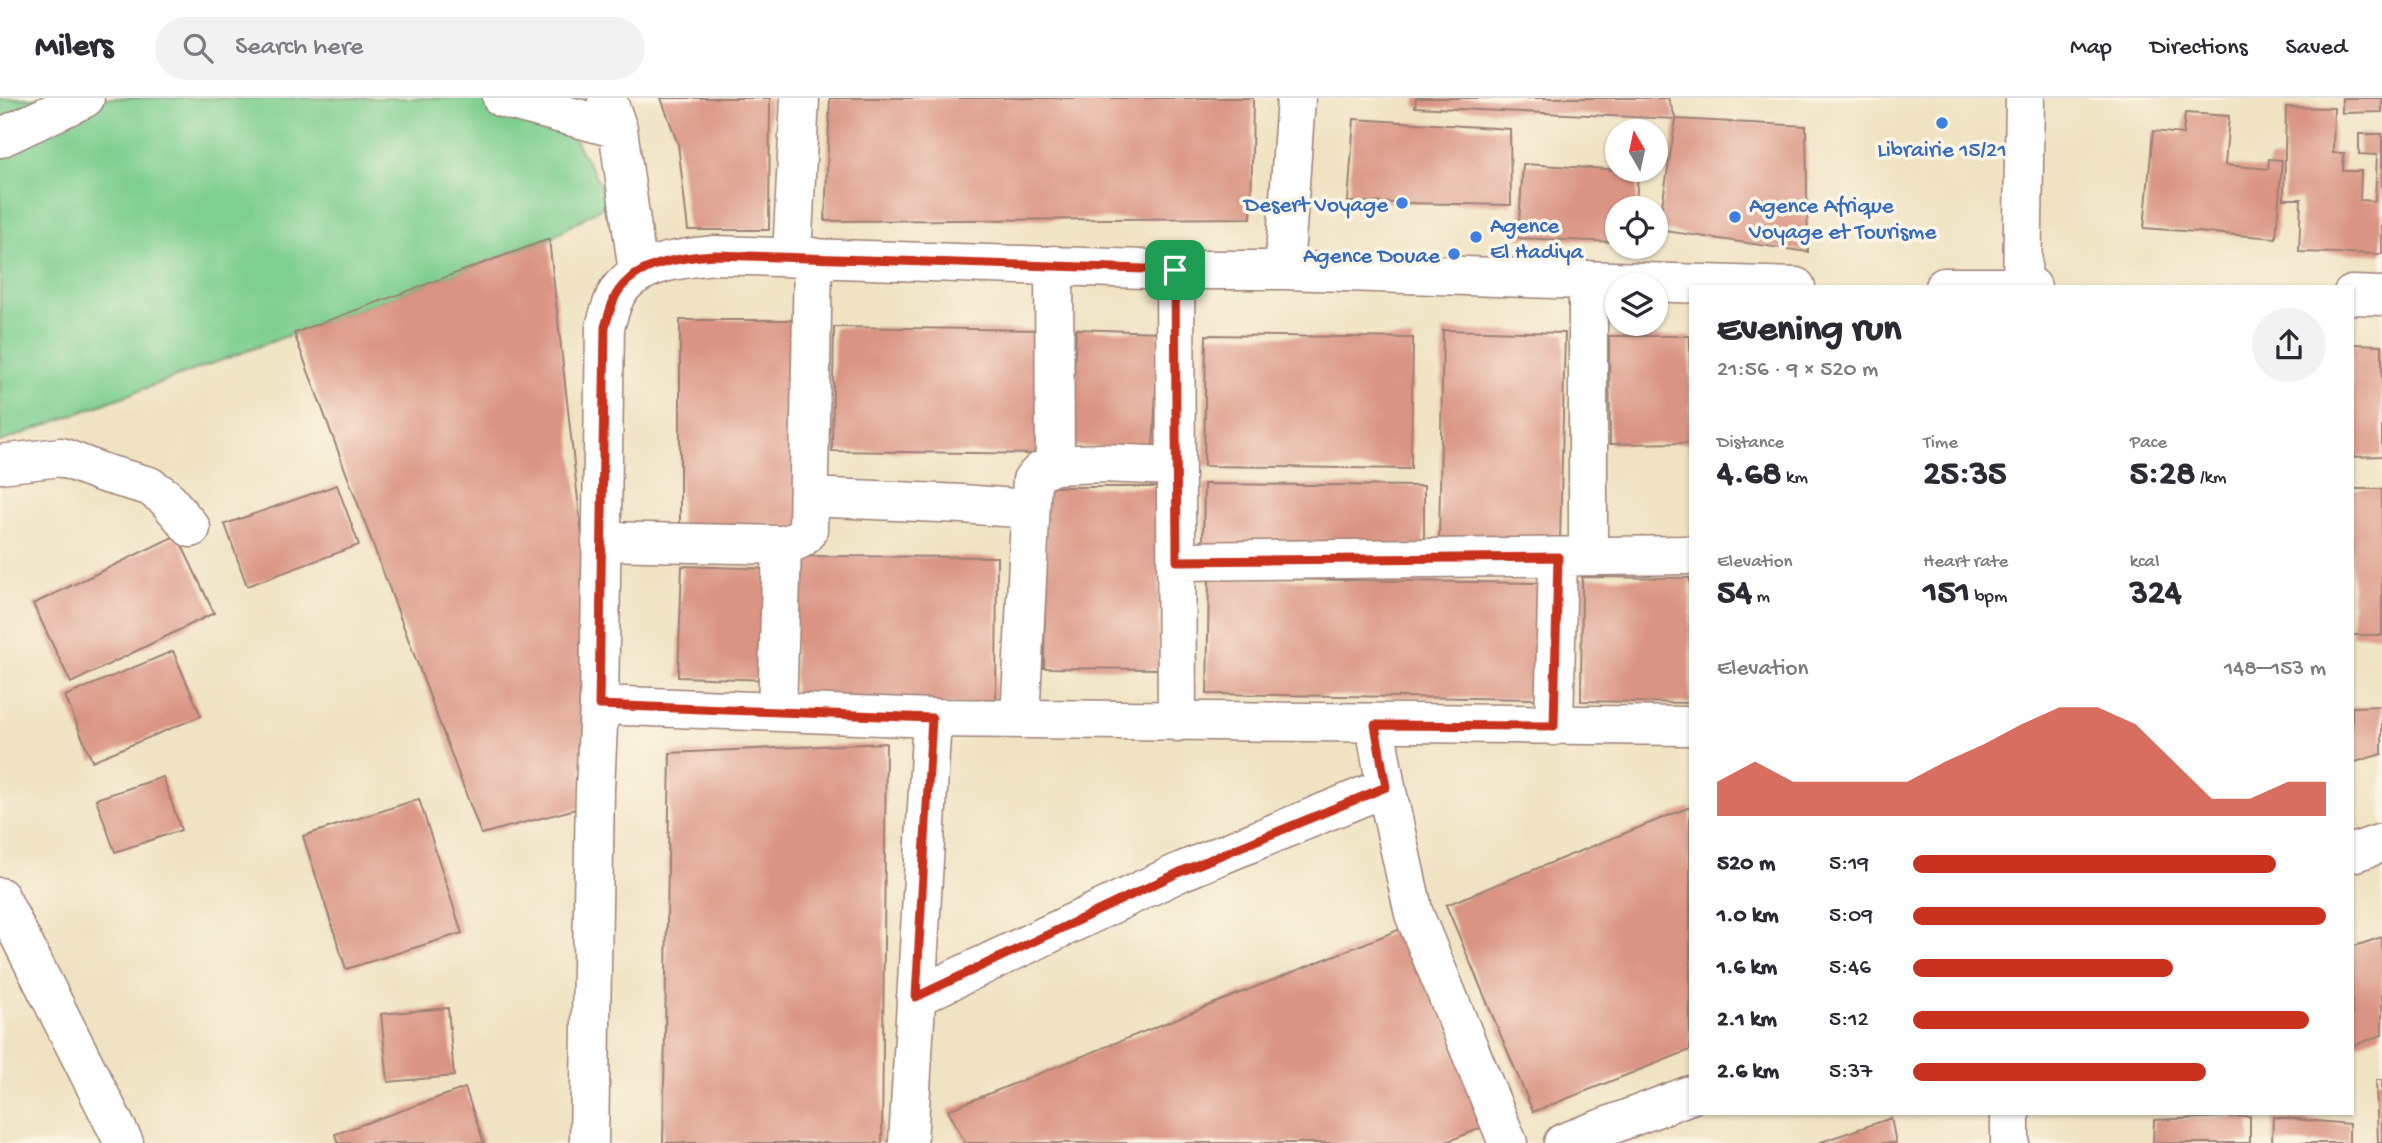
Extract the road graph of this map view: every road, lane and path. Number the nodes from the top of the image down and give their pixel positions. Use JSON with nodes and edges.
{"nodes":[{"id":1,"x":85,"y":98,"type":"edge"},
{"id":2,"x":502,"y":98,"type":"edge"},
{"id":3,"x":800,"y":98,"type":"edge"},
{"id":4,"x":1296,"y":98,"type":"edge"},
{"id":5,"x":2025,"y":98,"type":"edge"},
{"id":6,"x":613,"y":113,"type":"edge"},
{"id":7,"x":0,"y":138,"type":"edge"},
{"id":8,"x":802,"y":257,"type":"junction"},
{"id":9,"x":1054,"y":265,"type":"junction"},
{"id":10,"x":1175,"y":270,"type":"junction"},
{"id":11,"x":1284,"y":270,"type":"junction"},
{"id":12,"x":638,"y":272,"type":"junction"},
{"id":13,"x":1588,"y":280,"type":"junction"},
{"id":14,"x":1737,"y":285,"type":"edge"},
{"id":15,"x":2022,"y":285,"type":"edge"},
{"id":16,"x":2354,"y":295,"type":"edge"},
{"id":17,"x":2382,"y":296,"type":"edge"},
{"id":18,"x":0,"y":464,"type":"edge"},
{"id":19,"x":1055,"y":465,"type":"junction"},
{"id":20,"x":1176,"y":466,"type":"junction"},
{"id":21,"x":809,"y":497,"type":"junction"},
{"id":22,"x":1030,"y":509,"type":"junction"},
{"id":23,"x":191,"y":528,"type":"dead end"},
{"id":24,"x":601,"y":541,"type":"junction"},
{"id":25,"x":782,"y":545,"type":"junction"},
{"id":26,"x":1689,"y":555,"type":"edge"},
{"id":27,"x":1573,"y":557,"type":"junction"},
{"id":28,"x":1177,"y":561,"type":"junction"},
{"id":29,"x":599,"y":705,"type":"junction"},
{"id":30,"x":777,"y":711,"type":"junction"},
{"id":31,"x":932,"y":718,"type":"junction"},
{"id":32,"x":1020,"y":719,"type":"junction"},
{"id":33,"x":1177,"y":722,"type":"junction"},
{"id":34,"x":1375,"y":725,"type":"junction"},
{"id":35,"x":1554,"y":726,"type":"junction"},
{"id":36,"x":1689,"y":726,"type":"edge"},
{"id":37,"x":1386,"y":787,"type":"junction"},
{"id":38,"x":2382,"y":843,"type":"edge"},
{"id":39,"x":2354,"y":852,"type":"edge"},
{"id":40,"x":0,"y":897,"type":"edge"},
{"id":41,"x":916,"y":997,"type":"junction"},
{"id":42,"x":1689,"y":1094,"type":"edge"},
{"id":43,"x":2010,"y":1115,"type":"edge"},
{"id":44,"x":124,"y":1143,"type":"edge"},
{"id":45,"x":589,"y":1143,"type":"edge"},
{"id":46,"x":908,"y":1143,"type":"edge"},
{"id":47,"x":1507,"y":1143,"type":"edge"},
{"id":48,"x":1563,"y":1143,"type":"edge"},
{"id":49,"x":2010,"y":1143,"type":"edge"}],
"edges":[{"from":1,"to":7,"type":"street"},
{"from":2,"to":6,"type":"street"},
{"from":3,"to":8,"type":"street"},
{"from":4,"to":11,"type":"street"},
{"from":5,"to":15,"type":"street"},
{"from":6,"to":12,"type":"street"},
{"from":8,"to":9,"type":"street"},
{"from":8,"to":12,"type":"street"},
{"from":8,"to":21,"type":"street"},
{"from":9,"to":10,"type":"street"},
{"from":9,"to":19,"type":"street"},
{"from":10,"to":11,"type":"street"},
{"from":10,"to":20,"type":"street"},
{"from":11,"to":13,"type":"street"},
{"from":12,"to":24,"type":"street"},
{"from":13,"to":14,"type":"street"},
{"from":13,"to":27,"type":"street"},
{"from":16,"to":17,"type":"street"},
{"from":18,"to":23,"type":"street"},
{"from":19,"to":20,"type":"street"},
{"from":19,"to":22,"type":"street"},
{"from":20,"to":28,"type":"street"},
{"from":21,"to":22,"type":"street"},
{"from":21,"to":25,"type":"street"},
{"from":22,"to":32,"type":"street"},
{"from":24,"to":25,"type":"street"},
{"from":24,"to":29,"type":"street"},
{"from":25,"to":30,"type":"street"},
{"from":26,"to":27,"type":"street"},
{"from":27,"to":28,"type":"street"},
{"from":27,"to":35,"type":"street"},
{"from":28,"to":33,"type":"street"},
{"from":29,"to":30,"type":"street"},
{"from":29,"to":45,"type":"street"},
{"from":30,"to":31,"type":"street"},
{"from":31,"to":32,"type":"street"},
{"from":31,"to":41,"type":"street"},
{"from":32,"to":33,"type":"street"},
{"from":33,"to":34,"type":"street"},
{"from":34,"to":35,"type":"street"},
{"from":34,"to":37,"type":"street"},
{"from":35,"to":36,"type":"street"},
{"from":37,"to":41,"type":"street"},
{"from":37,"to":47,"type":"street"},
{"from":38,"to":39,"type":"street"},
{"from":40,"to":44,"type":"street"},
{"from":41,"to":46,"type":"street"},
{"from":42,"to":48,"type":"street"},
{"from":43,"to":49,"type":"street"}]}
